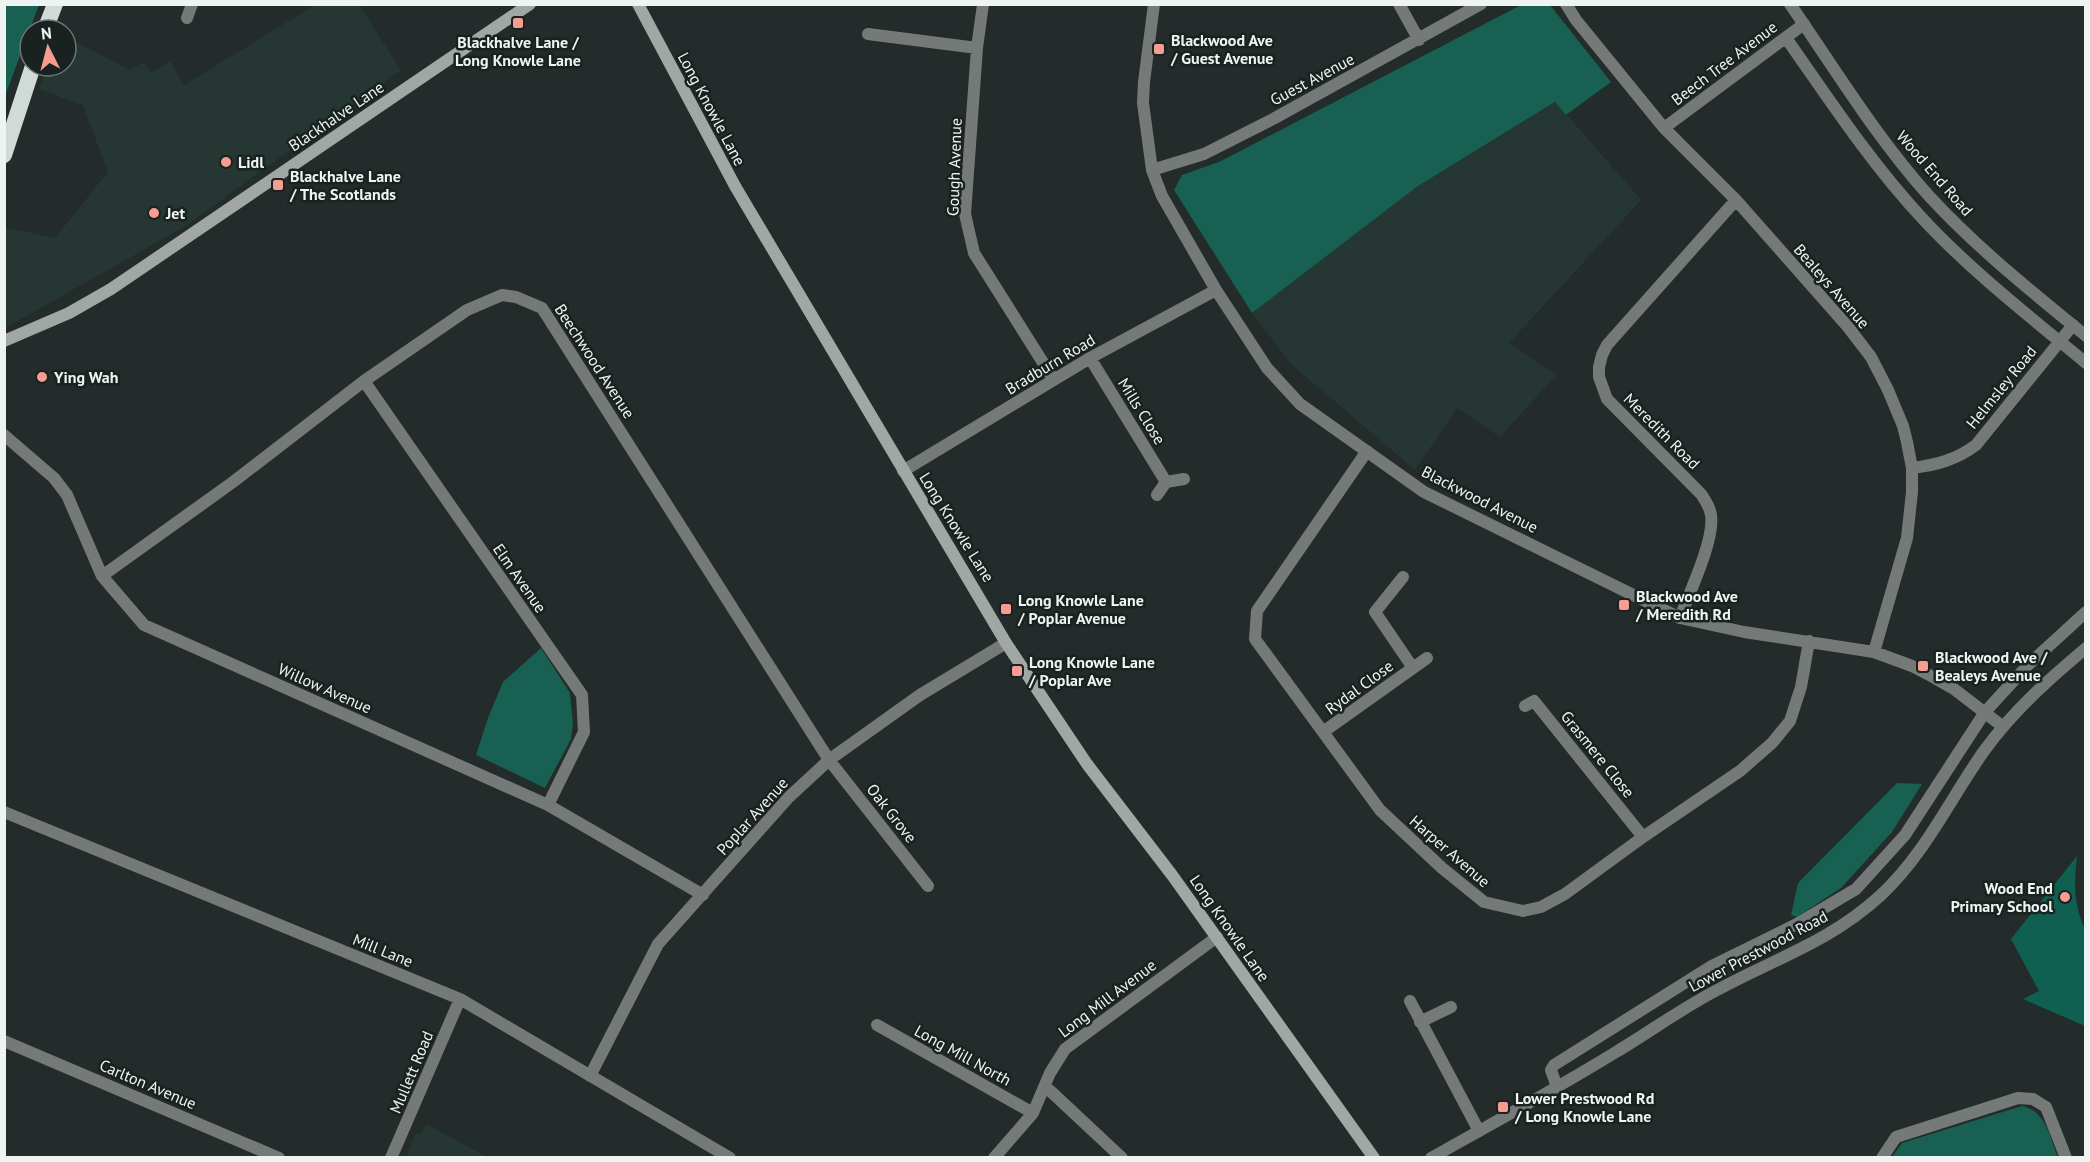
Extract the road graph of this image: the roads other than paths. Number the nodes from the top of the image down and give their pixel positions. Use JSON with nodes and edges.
{"nodes":[{"id":1,"x":192,"y":4,"type":"edge"},
{"id":2,"x":530,"y":4,"type":"edge"},
{"id":3,"x":638,"y":4,"type":"edge"},
{"id":4,"x":983,"y":4,"type":"edge"},
{"id":5,"x":1154,"y":4,"type":"edge"},
{"id":6,"x":1399,"y":4,"type":"edge"},
{"id":7,"x":1481,"y":4,"type":"edge"},
{"id":8,"x":1566,"y":4,"type":"edge"},
{"id":9,"x":1790,"y":4,"type":"edge"},
{"id":10,"x":187,"y":18,"type":"dead end"},
{"id":11,"x":1804,"y":24,"type":"junction"},
{"id":12,"x":868,"y":34,"type":"dead end"},
{"id":13,"x":1786,"y":38,"type":"junction"},
{"id":14,"x":1419,"y":40,"type":"junction"},
{"id":15,"x":977,"y":48,"type":"junction"},
{"id":16,"x":29,"y":78,"type":"edge"},
{"id":17,"x":1664,"y":128,"type":"junction"},
{"id":18,"x":4,"y":155,"type":"edge"},
{"id":19,"x":1152,"y":170,"type":"junction"},
{"id":20,"x":1736,"y":200,"type":"junction"},
{"id":21,"x":1216,"y":290,"type":"junction"},
{"id":22,"x":2073,"y":325,"type":"junction"},
{"id":23,"x":2085,"y":336,"type":"edge"},
{"id":24,"x":4,"y":341,"type":"edge"},
{"id":25,"x":2060,"y":342,"type":"junction"},
{"id":26,"x":1090,"y":358,"type":"junction"},
{"id":27,"x":2085,"y":363,"type":"edge"},
{"id":28,"x":1054,"y":380,"type":"junction"},
{"id":29,"x":364,"y":381,"type":"junction"},
{"id":30,"x":4,"y":435,"type":"edge"},
{"id":31,"x":1367,"y":451,"type":"junction"},
{"id":32,"x":1912,"y":468,"type":"junction"},
{"id":33,"x":903,"y":471,"type":"junction"},
{"id":34,"x":1184,"y":479,"type":"dead end"},
{"id":35,"x":1166,"y":482,"type":"junction"},
{"id":36,"x":1157,"y":495,"type":"dead end"},
{"id":37,"x":102,"y":576,"type":"junction"},
{"id":38,"x":1403,"y":577,"type":"dead end"},
{"id":39,"x":2085,"y":612,"type":"edge"},
{"id":40,"x":1680,"y":618,"type":"junction"},
{"id":41,"x":1809,"y":641,"type":"junction"},
{"id":42,"x":1006,"y":643,"type":"junction"},
{"id":43,"x":2085,"y":648,"type":"edge"},
{"id":44,"x":1874,"y":652,"type":"junction"},
{"id":45,"x":1427,"y":658,"type":"dead end"},
{"id":46,"x":1413,"y":668,"type":"junction"},
{"id":47,"x":1525,"y":706,"type":"dead end"},
{"id":48,"x":1985,"y":712,"type":"junction"},
{"id":49,"x":2002,"y":726,"type":"junction"},
{"id":50,"x":1323,"y":732,"type":"junction"},
{"id":51,"x":829,"y":760,"type":"junction"},
{"id":52,"x":548,"y":805,"type":"junction"},
{"id":53,"x":4,"y":813,"type":"edge"},
{"id":54,"x":1643,"y":837,"type":"junction"},
{"id":55,"x":928,"y":886,"type":"dead end"},
{"id":56,"x":703,"y":895,"type":"junction"},
{"id":57,"x":1217,"y":937,"type":"junction"},
{"id":58,"x":460,"y":999,"type":"junction"},
{"id":59,"x":1410,"y":1001,"type":"dead end"},
{"id":60,"x":1451,"y":1007,"type":"dead end"},
{"id":61,"x":1420,"y":1022,"type":"junction"},
{"id":62,"x":877,"y":1025,"type":"dead end"},
{"id":63,"x":4,"y":1041,"type":"edge"},
{"id":64,"x":590,"y":1076,"type":"junction"},
{"id":65,"x":1045,"y":1086,"type":"junction"},
{"id":66,"x":1557,"y":1087,"type":"junction"},
{"id":67,"x":1033,"y":1113,"type":"junction"},
{"id":68,"x":1479,"y":1131,"type":"junction"},
{"id":69,"x":279,"y":1158,"type":"edge"},
{"id":70,"x":391,"y":1158,"type":"edge"},
{"id":71,"x":730,"y":1158,"type":"edge"},
{"id":72,"x":994,"y":1158,"type":"edge"},
{"id":73,"x":1122,"y":1158,"type":"edge"},
{"id":74,"x":1374,"y":1158,"type":"edge"},
{"id":75,"x":1431,"y":1158,"type":"edge"},
{"id":76,"x":1882,"y":1158,"type":"edge"},
{"id":77,"x":2066,"y":1158,"type":"edge"}],
"edges":[{"from":1,"to":10,"type":"street"},
{"from":2,"to":24,"type":"main road","name":"Blackhalve Lane"},
{"from":3,"to":33,"type":"main road","name":"Long Knowle Lane"},
{"from":4,"to":15,"type":"street","name":"Gough Avenue"},
{"from":5,"to":19,"type":"street","name":"Blackwood Avenue"},
{"from":6,"to":14,"type":"street"},
{"from":7,"to":14,"type":"street","name":"Guest Avenue"},
{"from":8,"to":17,"type":"street","name":"Bealeys Avenue"},
{"from":9,"to":11,"type":"street","name":"Wood End Road"},
{"from":11,"to":13,"type":"street","name":"Beech Tree Avenue"},
{"from":11,"to":22,"type":"street","name":"Wood End Road"},
{"from":12,"to":15,"type":"street"},
{"from":13,"to":17,"type":"street","name":"Beech Tree Avenue"},
{"from":13,"to":25,"type":"street"},
{"from":14,"to":19,"type":"street","name":"Guest Avenue"},
{"from":15,"to":28,"type":"street","name":"Gough Avenue"},
{"from":16,"to":18,"type":"highway"},
{"from":17,"to":20,"type":"street","name":"Bealeys Avenue"},
{"from":19,"to":21,"type":"street","name":"Blackwood Avenue"},
{"from":20,"to":32,"type":"street","name":"Bealeys Avenue"},
{"from":20,"to":40,"type":"street","name":"Meredith Road"},
{"from":21,"to":26,"type":"street","name":"Bradburn Road"},
{"from":21,"to":31,"type":"street","name":"Blackwood Avenue"},
{"from":22,"to":23,"type":"street","name":"Wood End Road"},
{"from":22,"to":25,"type":"street","name":"Helmsley Road"},
{"from":25,"to":27,"type":"street"},
{"from":25,"to":32,"type":"street","name":"Helmsley Road"},
{"from":26,"to":28,"type":"street","name":"Bradburn Road"},
{"from":26,"to":35,"type":"street","name":"Mills Close"},
{"from":28,"to":33,"type":"street","name":"Bradburn Road"},
{"from":29,"to":37,"type":"street","name":"Beechwood Avenue"},
{"from":29,"to":51,"type":"street","name":"Beechwood Avenue"},
{"from":29,"to":52,"type":"street","name":"Elm Avenue"},
{"from":30,"to":37,"type":"street","name":"Willow Avenue"},
{"from":31,"to":40,"type":"street","name":"Blackwood Avenue"},
{"from":31,"to":50,"type":"street","name":"Harper Avenue"},
{"from":32,"to":44,"type":"street","name":"Bealeys Avenue"},
{"from":33,"to":42,"type":"main road","name":"Long Knowle Lane"},
{"from":34,"to":35,"type":"street"},
{"from":35,"to":36,"type":"street"},
{"from":37,"to":52,"type":"street","name":"Willow Avenue"},
{"from":38,"to":46,"type":"street","name":"Rydal Close"},
{"from":39,"to":48,"type":"street"},
{"from":40,"to":41,"type":"street","name":"Blackwood Avenue"},
{"from":41,"to":44,"type":"street","name":"Blackwood Avenue"},
{"from":41,"to":54,"type":"street","name":"Harper Avenue"},
{"from":42,"to":51,"type":"street","name":"Poplar Avenue"},
{"from":42,"to":57,"type":"main road","name":"Long Knowle Lane"},
{"from":43,"to":49,"type":"street","name":"Lower Prestwood Road"},
{"from":44,"to":48,"type":"street","name":"Blackwood Avenue"},
{"from":45,"to":46,"type":"street","name":"Rydal Close"},
{"from":46,"to":50,"type":"street","name":"Rydal Close"},
{"from":47,"to":54,"type":"street","name":"Grasmere Close"},
{"from":48,"to":49,"type":"street","name":"Blackwood Avenue"},
{"from":48,"to":66,"type":"street"},
{"from":49,"to":66,"type":"street","name":"Lower Prestwood Road"},
{"from":50,"to":54,"type":"street","name":"Harper Avenue"},
{"from":51,"to":55,"type":"street","name":"Oak Grove"},
{"from":51,"to":56,"type":"street","name":"Poplar Avenue"},
{"from":52,"to":56,"type":"street","name":"Willow Avenue"},
{"from":53,"to":58,"type":"street","name":"Mill Lane"},
{"from":56,"to":64,"type":"street","name":"Poplar Avenue"},
{"from":57,"to":65,"type":"street","name":"Long Mill Avenue"},
{"from":57,"to":74,"type":"main road","name":"Long Knowle Lane"},
{"from":58,"to":64,"type":"street","name":"Mill Lane"},
{"from":58,"to":70,"type":"street","name":"Mullett Road"},
{"from":59,"to":61,"type":"street"},
{"from":60,"to":61,"type":"street"},
{"from":61,"to":68,"type":"street"},
{"from":62,"to":67,"type":"street","name":"Long Mill North"},
{"from":63,"to":69,"type":"street","name":"Carlton Avenue"},
{"from":64,"to":71,"type":"street","name":"Mill Lane"},
{"from":65,"to":67,"type":"street","name":"Long Mill Avenue"},
{"from":65,"to":73,"type":"street"},
{"from":66,"to":68,"type":"street","name":"Lower Prestwood Road"},
{"from":67,"to":72,"type":"street","name":"Long Mill Avenue"},
{"from":68,"to":75,"type":"street","name":"Lower Prestwood Road"},
{"from":76,"to":77,"type":"street"}]}
